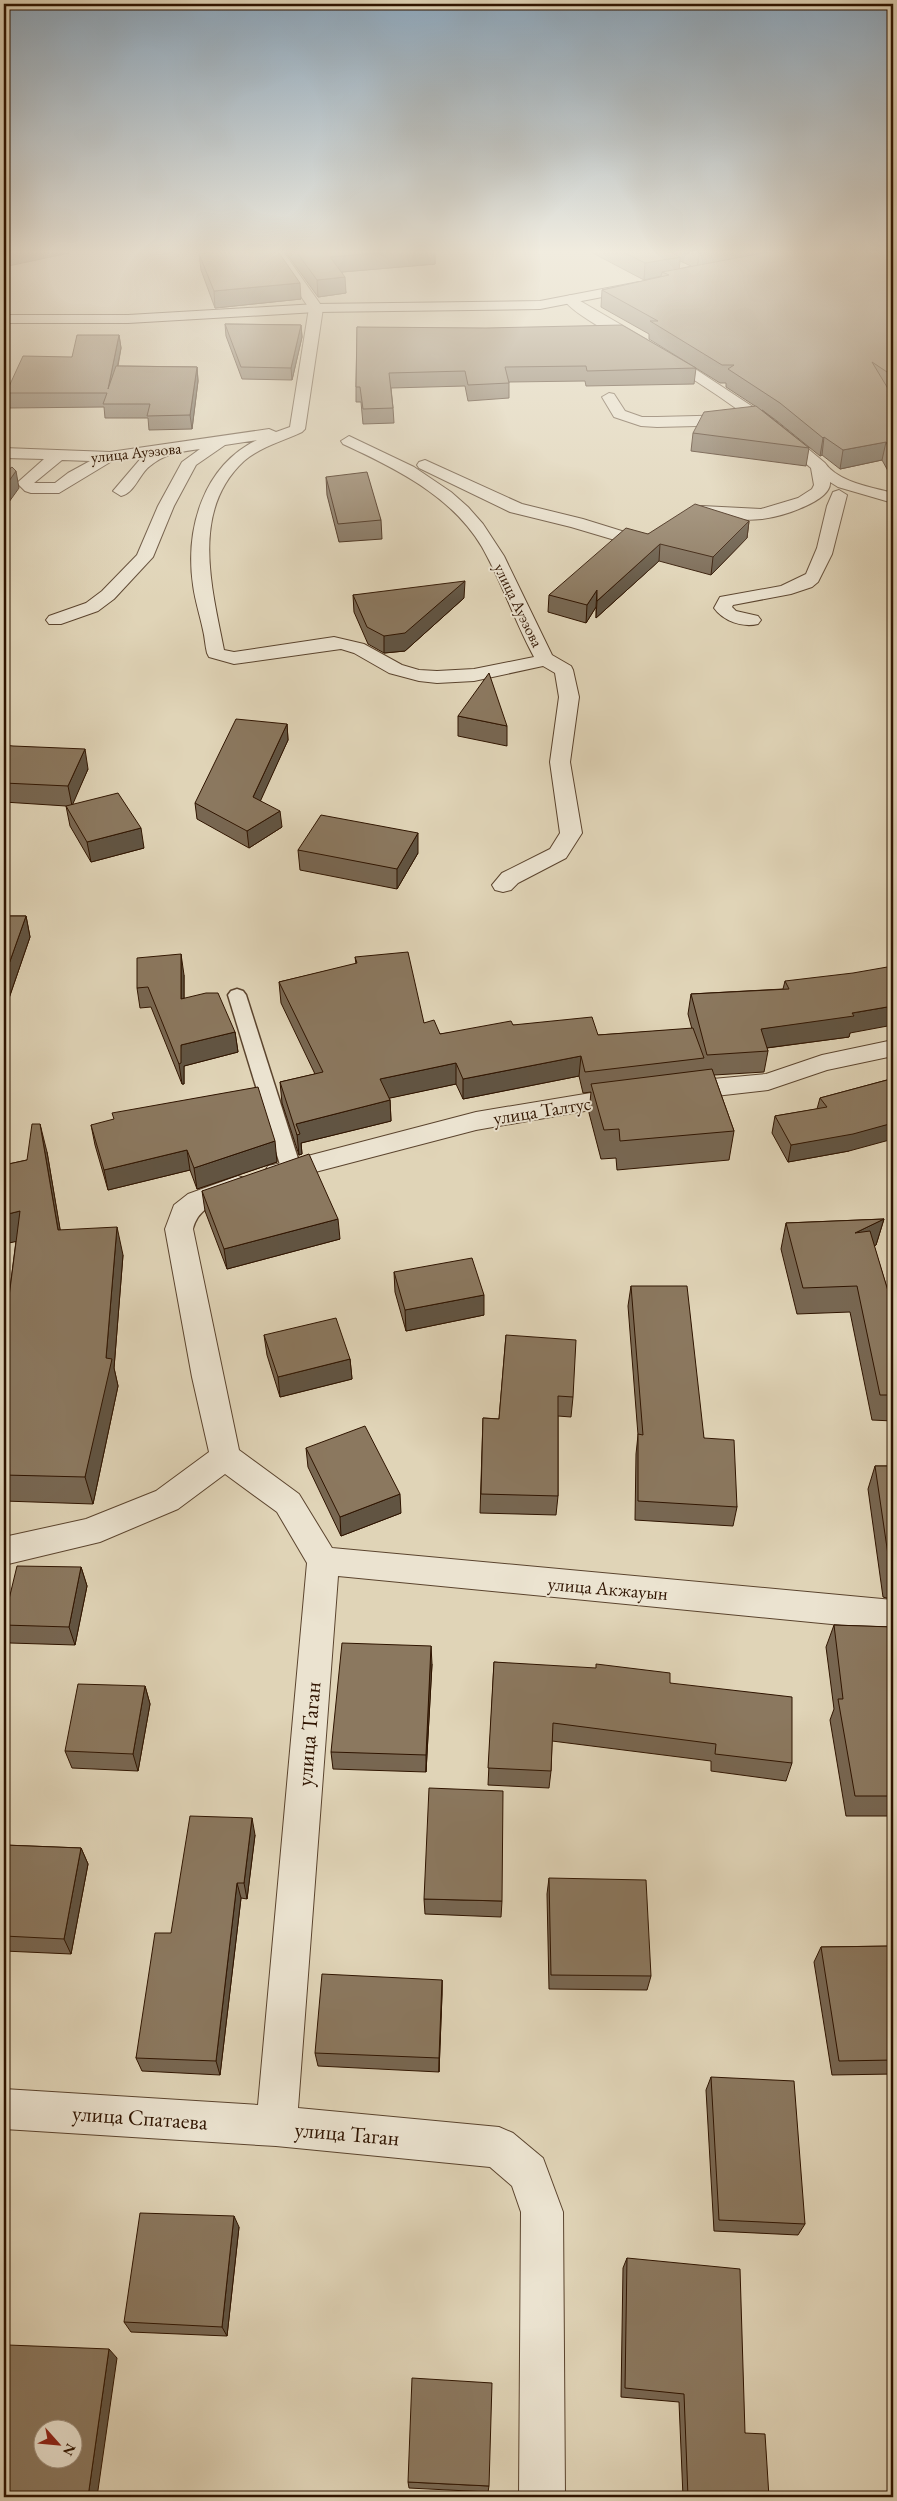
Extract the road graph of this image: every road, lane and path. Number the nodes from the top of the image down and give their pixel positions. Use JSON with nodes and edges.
{"nodes":[{"id":1,"x":307,"y":367,"type":"edge"},
{"id":2,"x":681,"y":367,"type":"edge"},
{"id":3,"x":609,"y":397,"type":"dead end"},
{"id":4,"x":755,"y":416,"type":"junction"},
{"id":5,"x":297,"y":429,"type":"junction"},
{"id":6,"x":227,"y":440,"type":"junction"},
{"id":7,"x":349,"y":441,"type":"dead end"},
{"id":8,"x":164,"y":450,"type":"junction"},
{"id":9,"x":4,"y":453,"type":"edge"},
{"id":10,"x":411,"y":456,"type":"dead end"},
{"id":11,"x":56,"y":457,"type":"junction"},
{"id":12,"x":110,"y":457,"type":"junction"},
{"id":13,"x":819,"y":466,"type":"junction"},
{"id":14,"x":121,"y":491,"type":"dead end"},
{"id":15,"x":839,"y":495,"type":"dead end"},
{"id":16,"x":893,"y":498,"type":"edge"},
{"id":17,"x":702,"y":511,"type":"edge"},
{"id":18,"x":635,"y":541,"type":"edge"},
{"id":19,"x":56,"y":620,"type":"dead end"},
{"id":20,"x":752,"y":620,"type":"dead end"},
{"id":21,"x":546,"y":660,"type":"junction"},
{"id":22,"x":503,"y":885,"type":"dead end"},
{"id":23,"x":237,"y":995,"type":"dead end"},
{"id":24,"x":893,"y":1048,"type":"edge"},
{"id":25,"x":291,"y":1168,"type":"junction"},
{"id":26,"x":225,"y":1457,"type":"junction"},
{"id":27,"x":4,"y":1551,"type":"edge"},
{"id":28,"x":323,"y":1561,"type":"junction"},
{"id":29,"x":893,"y":1615,"type":"edge"},
{"id":30,"x":4,"y":2109,"type":"edge"},
{"id":31,"x":276,"y":2126,"type":"junction"},
{"id":32,"x":542,"y":2497,"type":"edge"}],
"edges":[{"from":1,"to":5,"type":"street"},
{"from":2,"to":4,"type":"street"},
{"from":3,"to":4,"type":"street"},
{"from":4,"to":13,"type":"street"},
{"from":5,"to":6,"type":"street","name":"улица Ауэзова"},
{"from":5,"to":21,"type":"street"},
{"from":6,"to":8,"type":"street","name":"улица Ауэзова"},
{"from":6,"to":19,"type":"street"},
{"from":7,"to":21,"type":"street","name":"улица Ауэзова"},
{"from":8,"to":12,"type":"street","name":"улица Ауэзова"},
{"from":8,"to":14,"type":"street"},
{"from":9,"to":11,"type":"street","name":"улица Ауэзова"},
{"from":10,"to":18,"type":"street"},
{"from":11,"to":12,"type":"street","name":"улица Ауэзова"},
{"from":11,"to":12,"type":"street"},
{"from":13,"to":16,"type":"street"},
{"from":13,"to":17,"type":"street"},
{"from":15,"to":20,"type":"street"},
{"from":21,"to":22,"type":"street","name":"улица Ауэзова"},
{"from":23,"to":25,"type":"lane"},
{"from":24,"to":25,"type":"street","name":"улица Талтус"},
{"from":25,"to":26,"type":"street","name":"улица Талтус"},
{"from":26,"to":27,"type":"street"},
{"from":26,"to":28,"type":"street"},
{"from":28,"to":29,"type":"street","name":"улица Акжауын"},
{"from":28,"to":31,"type":"street","name":"улица Таган"},
{"from":30,"to":31,"type":"street","name":"улица Спатаева"},
{"from":31,"to":32,"type":"street","name":"улица Таган"}]}
